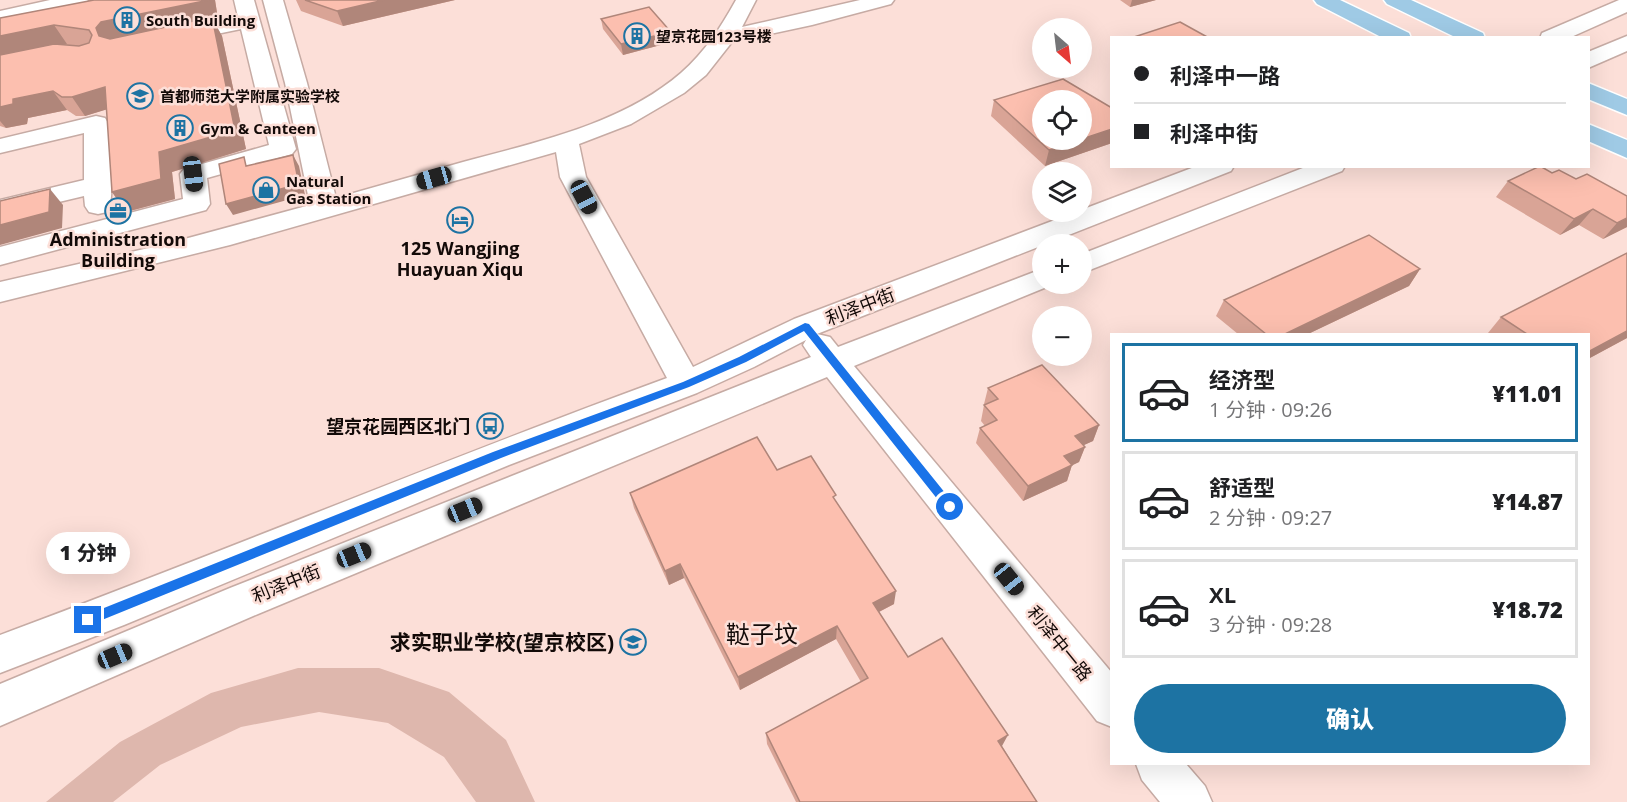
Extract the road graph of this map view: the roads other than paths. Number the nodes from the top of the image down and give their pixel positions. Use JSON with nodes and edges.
{"nodes":[{"id":1,"x":273,"y":0,"type":"edge"},
{"id":2,"x":746,"y":0,"type":"edge"},
{"id":3,"x":884,"y":0,"type":"edge"},
{"id":4,"x":1324,"y":0,"type":"edge"},
{"id":5,"x":1394,"y":0,"type":"edge"},
{"id":6,"x":1627,"y":4,"type":"edge"},
{"id":7,"x":85,"y":6,"type":"edge"},
{"id":8,"x":247,"y":10,"type":"edge"},
{"id":9,"x":0,"y":17,"type":"edge"},
{"id":10,"x":0,"y":31,"type":"edge"},
{"id":11,"x":1397,"y":36,"type":"edge"},
{"id":12,"x":1470,"y":36,"type":"edge"},
{"id":13,"x":1555,"y":36,"type":"edge"},
{"id":14,"x":725,"y":37,"type":"junction"},
{"id":15,"x":150,"y":42,"type":"edge"},
{"id":16,"x":1627,"y":43,"type":"edge"},
{"id":17,"x":1590,"y":60,"type":"edge"},
{"id":18,"x":1590,"y":91,"type":"edge"},
{"id":19,"x":1627,"y":108,"type":"edge"},
{"id":20,"x":1590,"y":132,"type":"edge"},
{"id":21,"x":566,"y":140,"type":"junction"},
{"id":22,"x":0,"y":146,"type":"edge"},
{"id":23,"x":1627,"y":150,"type":"edge"},
{"id":24,"x":1217,"y":168,"type":"edge"},
{"id":25,"x":1328,"y":168,"type":"edge"},
{"id":26,"x":0,"y":208,"type":"edge"},
{"id":27,"x":324,"y":210,"type":"junction"},
{"id":28,"x":99,"y":211,"type":"junction"},
{"id":29,"x":0,"y":256,"type":"edge"},
{"id":30,"x":1092,"y":260,"type":"edge"},
{"id":31,"x":100,"y":271,"type":"junction"},
{"id":32,"x":1032,"y":283,"type":"edge"},
{"id":33,"x":0,"y":292,"type":"edge"},
{"id":34,"x":805,"y":327,"type":"junction"},
{"id":35,"x":833,"y":362,"type":"junction"},
{"id":36,"x":686,"y":384,"type":"junction"},
{"id":37,"x":0,"y":654,"type":"edge"},
{"id":38,"x":1110,"y":704,"type":"edge"},
{"id":39,"x":0,"y":705,"type":"edge"},
{"id":40,"x":1159,"y":765,"type":"edge"},
{"id":41,"x":1189,"y":802,"type":"edge"}],
"edges":[{"from":1,"to":27,"type":"street"},
{"from":2,"to":14,"type":"street"},
{"from":3,"to":14,"type":"street"},
{"from":4,"to":11,"type":"main road"},
{"from":5,"to":12,"type":"main road"},
{"from":6,"to":13,"type":"street"},
{"from":7,"to":9,"type":"street"},
{"from":7,"to":10,"type":"street"},
{"from":8,"to":15,"type":"street"},
{"from":8,"to":28,"type":"street"},
{"from":14,"to":21,"type":"street"},
{"from":16,"to":17,"type":"street"},
{"from":18,"to":19,"type":"main road"},
{"from":20,"to":23,"type":"main road"},
{"from":21,"to":27,"type":"street"},
{"from":21,"to":36,"type":"street"},
{"from":22,"to":28,"type":"street"},
{"from":24,"to":34,"type":"street","name":"利泽中街"},
{"from":25,"to":30,"type":"street"},
{"from":26,"to":28,"type":"street"},
{"from":27,"to":31,"type":"street"},
{"from":28,"to":29,"type":"street"},
{"from":28,"to":31,"type":"street"},
{"from":31,"to":33,"type":"street"},
{"from":32,"to":35,"type":"street","name":"利泽中街"},
{"from":34,"to":35,"type":"street","name":"利泽中一路"},
{"from":34,"to":36,"type":"street","name":"利泽中街"},
{"from":35,"to":38,"type":"street","name":"利泽中一路"},
{"from":35,"to":39,"type":"street","name":"利泽中街"},
{"from":36,"to":37,"type":"street","name":"利泽中街"},
{"from":40,"to":41,"type":"street"}]}
